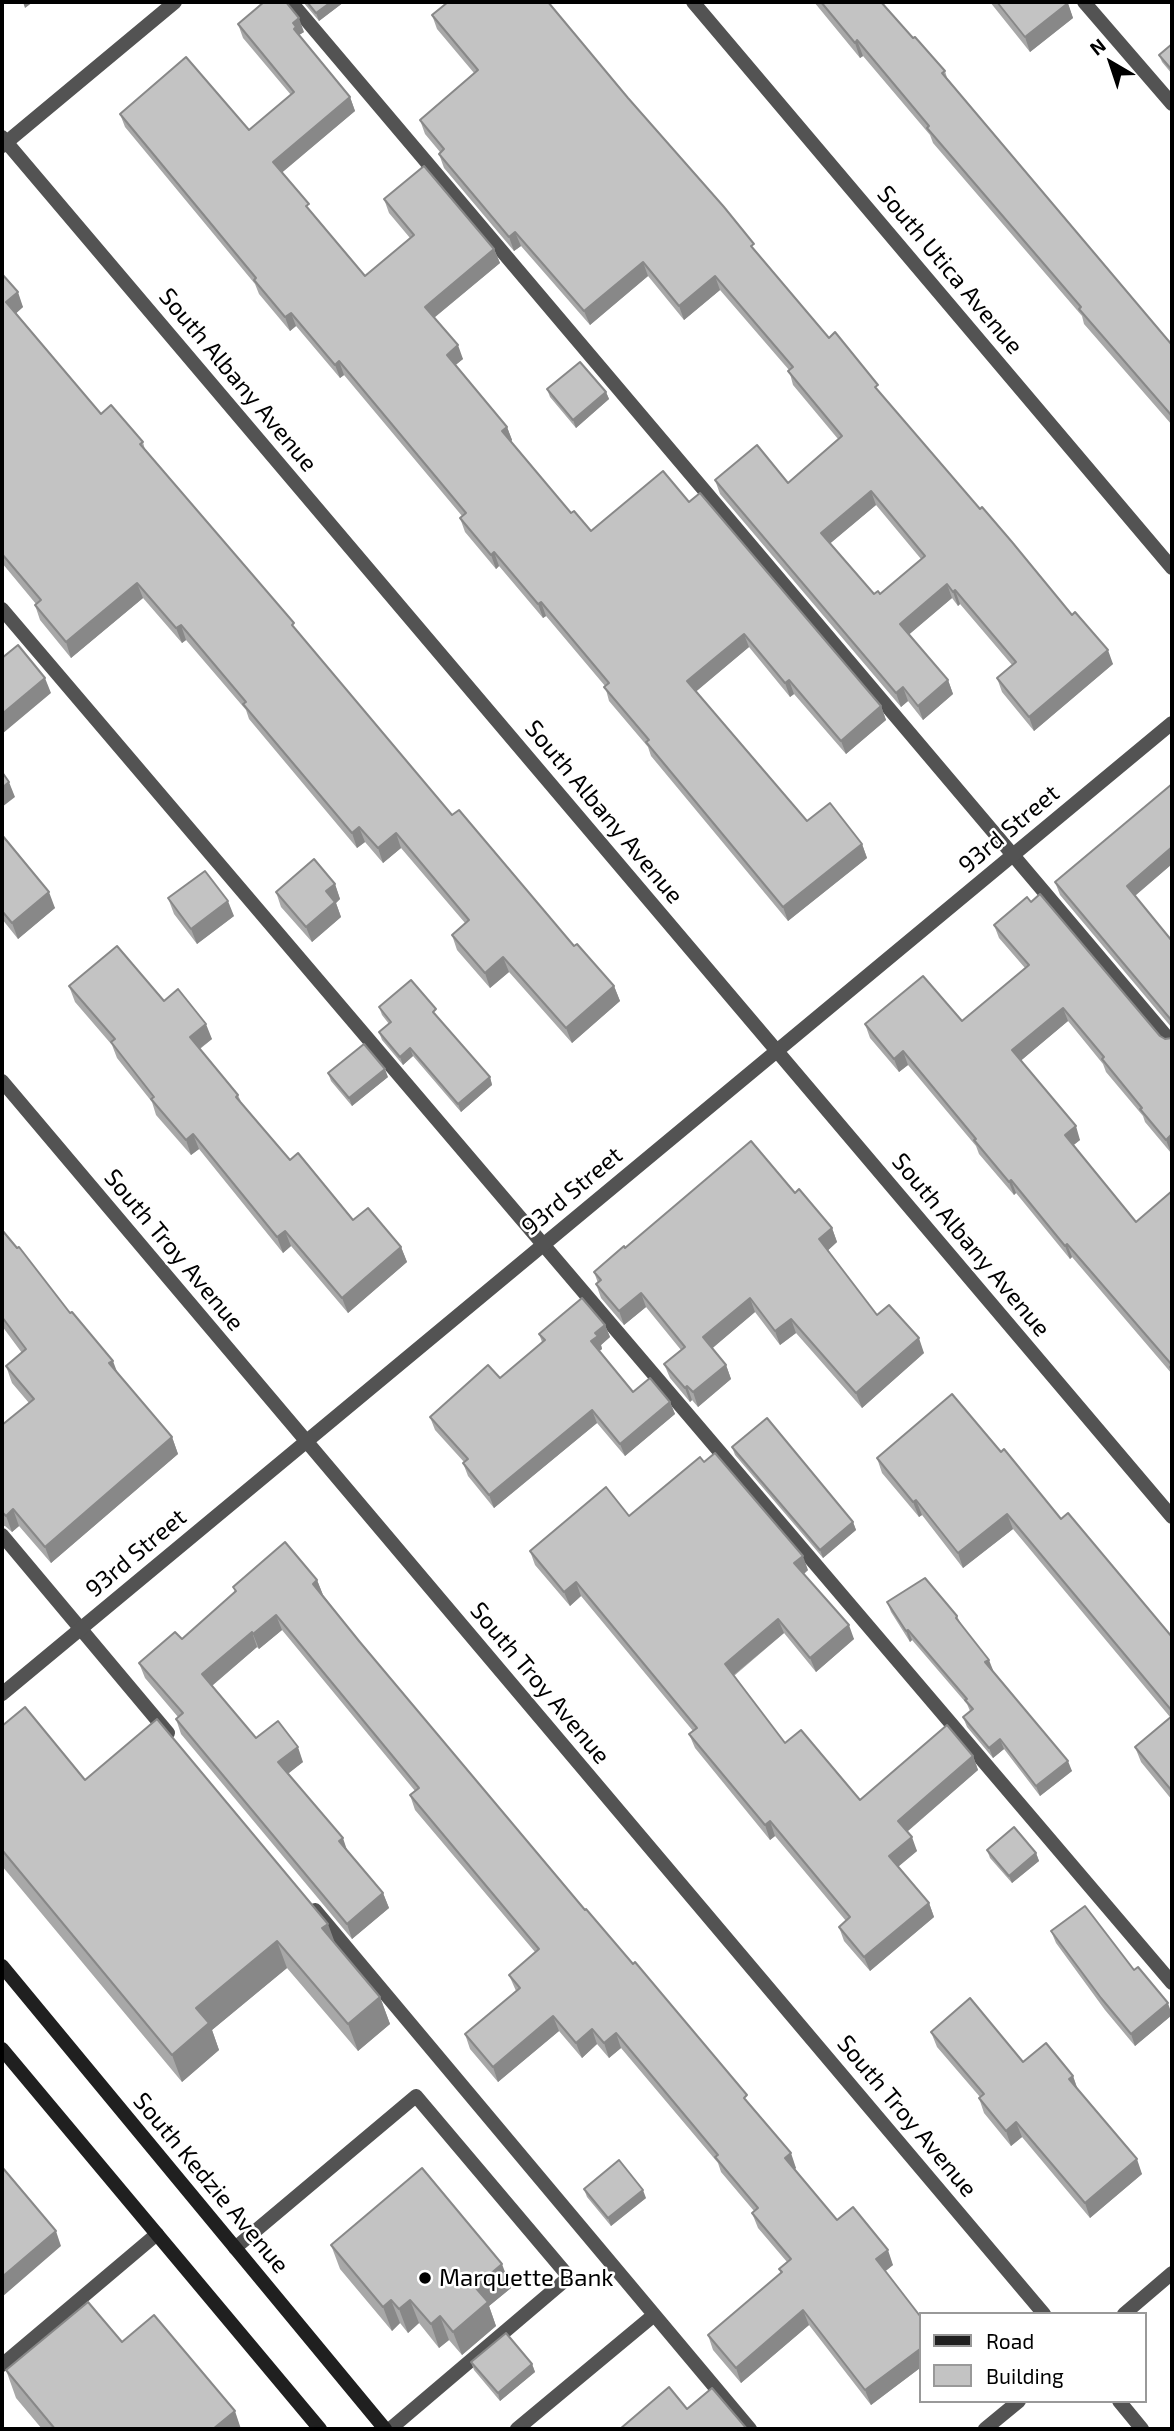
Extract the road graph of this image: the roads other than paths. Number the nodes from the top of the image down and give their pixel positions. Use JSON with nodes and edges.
{"nodes":[{"id":1,"x":175,"y":2,"type":"edge"},
{"id":2,"x":291,"y":2,"type":"edge"},
{"id":3,"x":693,"y":2,"type":"edge"},
{"id":4,"x":1084,"y":2,"type":"edge"},
{"id":5,"x":1172,"y":104,"type":"edge"},
{"id":6,"x":3,"y":142,"type":"edge"},
{"id":7,"x":1172,"y":568,"type":"edge"},
{"id":8,"x":2,"y":609,"type":"edge"},
{"id":9,"x":1172,"y":723,"type":"edge"},
{"id":10,"x":1013,"y":855,"type":"junction"},
{"id":11,"x":1172,"y":1043,"type":"edge"},
{"id":12,"x":777,"y":1051,"type":"junction"},
{"id":13,"x":2,"y":1081,"type":"edge"},
{"id":14,"x":544,"y":1245,"type":"junction"},
{"id":15,"x":307,"y":1442,"type":"junction"},
{"id":16,"x":1172,"y":1517,"type":"edge"},
{"id":17,"x":2,"y":1535,"type":"edge"},
{"id":18,"x":81,"y":1629,"type":"junction"},
{"id":19,"x":2,"y":1695,"type":"edge"},
{"id":20,"x":179,"y":1746,"type":"edge"},
{"id":21,"x":304,"y":1896,"type":"edge"},
{"id":22,"x":2,"y":1966,"type":"edge"},
{"id":23,"x":1172,"y":1983,"type":"edge"},
{"id":24,"x":2,"y":2049,"type":"edge"},
{"id":25,"x":157,"y":2234,"type":"junction"},
{"id":26,"x":235,"y":2248,"type":"junction"},
{"id":27,"x":1172,"y":2273,"type":"edge"},
{"id":28,"x":1042,"y":2312,"type":"edge"},
{"id":29,"x":1126,"y":2312,"type":"edge"},
{"id":30,"x":654,"y":2315,"type":"junction"},
{"id":31,"x":2,"y":2365,"type":"edge"},
{"id":32,"x":1017,"y":2403,"type":"edge"},
{"id":33,"x":1121,"y":2403,"type":"edge"},
{"id":34,"x":320,"y":2429,"type":"edge"},
{"id":35,"x":387,"y":2429,"type":"edge"},
{"id":36,"x":517,"y":2429,"type":"edge"},
{"id":37,"x":750,"y":2429,"type":"edge"},
{"id":38,"x":985,"y":2429,"type":"edge"},
{"id":39,"x":1142,"y":2429,"type":"edge"}],
"edges":[{"from":1,"to":6,"type":"street"},
{"from":2,"to":10,"type":"street"},
{"from":3,"to":7,"type":"street","name":"South Utica Avenue"},
{"from":4,"to":5,"type":"street"},
{"from":6,"to":12,"type":"street","name":"South Albany Avenue"},
{"from":8,"to":14,"type":"street"},
{"from":9,"to":10,"type":"street","name":"93rd Street"},
{"from":10,"to":11,"type":"street"},
{"from":10,"to":12,"type":"street","name":"93rd Street"},
{"from":12,"to":14,"type":"street","name":"93rd Street"},
{"from":12,"to":16,"type":"street","name":"South Albany Avenue"},
{"from":13,"to":15,"type":"street","name":"South Troy Avenue"},
{"from":14,"to":15,"type":"street","name":"93rd Street"},
{"from":14,"to":23,"type":"street"},
{"from":15,"to":18,"type":"street","name":"93rd Street"},
{"from":15,"to":28,"type":"street","name":"South Troy Avenue"},
{"from":17,"to":18,"type":"street"},
{"from":18,"to":19,"type":"street","name":"93rd Street"},
{"from":18,"to":20,"type":"street"},
{"from":21,"to":30,"type":"street"},
{"from":22,"to":26,"type":"main road","name":"South Kedzie Avenue"},
{"from":24,"to":25,"type":"main road"},
{"from":25,"to":31,"type":"street"},
{"from":25,"to":34,"type":"main road"},
{"from":26,"to":35,"type":"main road","name":"South Kedzie Avenue"},
{"from":26,"to":35,"type":"street"},
{"from":27,"to":29,"type":"street"},
{"from":30,"to":36,"type":"street"},
{"from":30,"to":37,"type":"street"},
{"from":32,"to":38,"type":"street"},
{"from":33,"to":39,"type":"street"}]}
